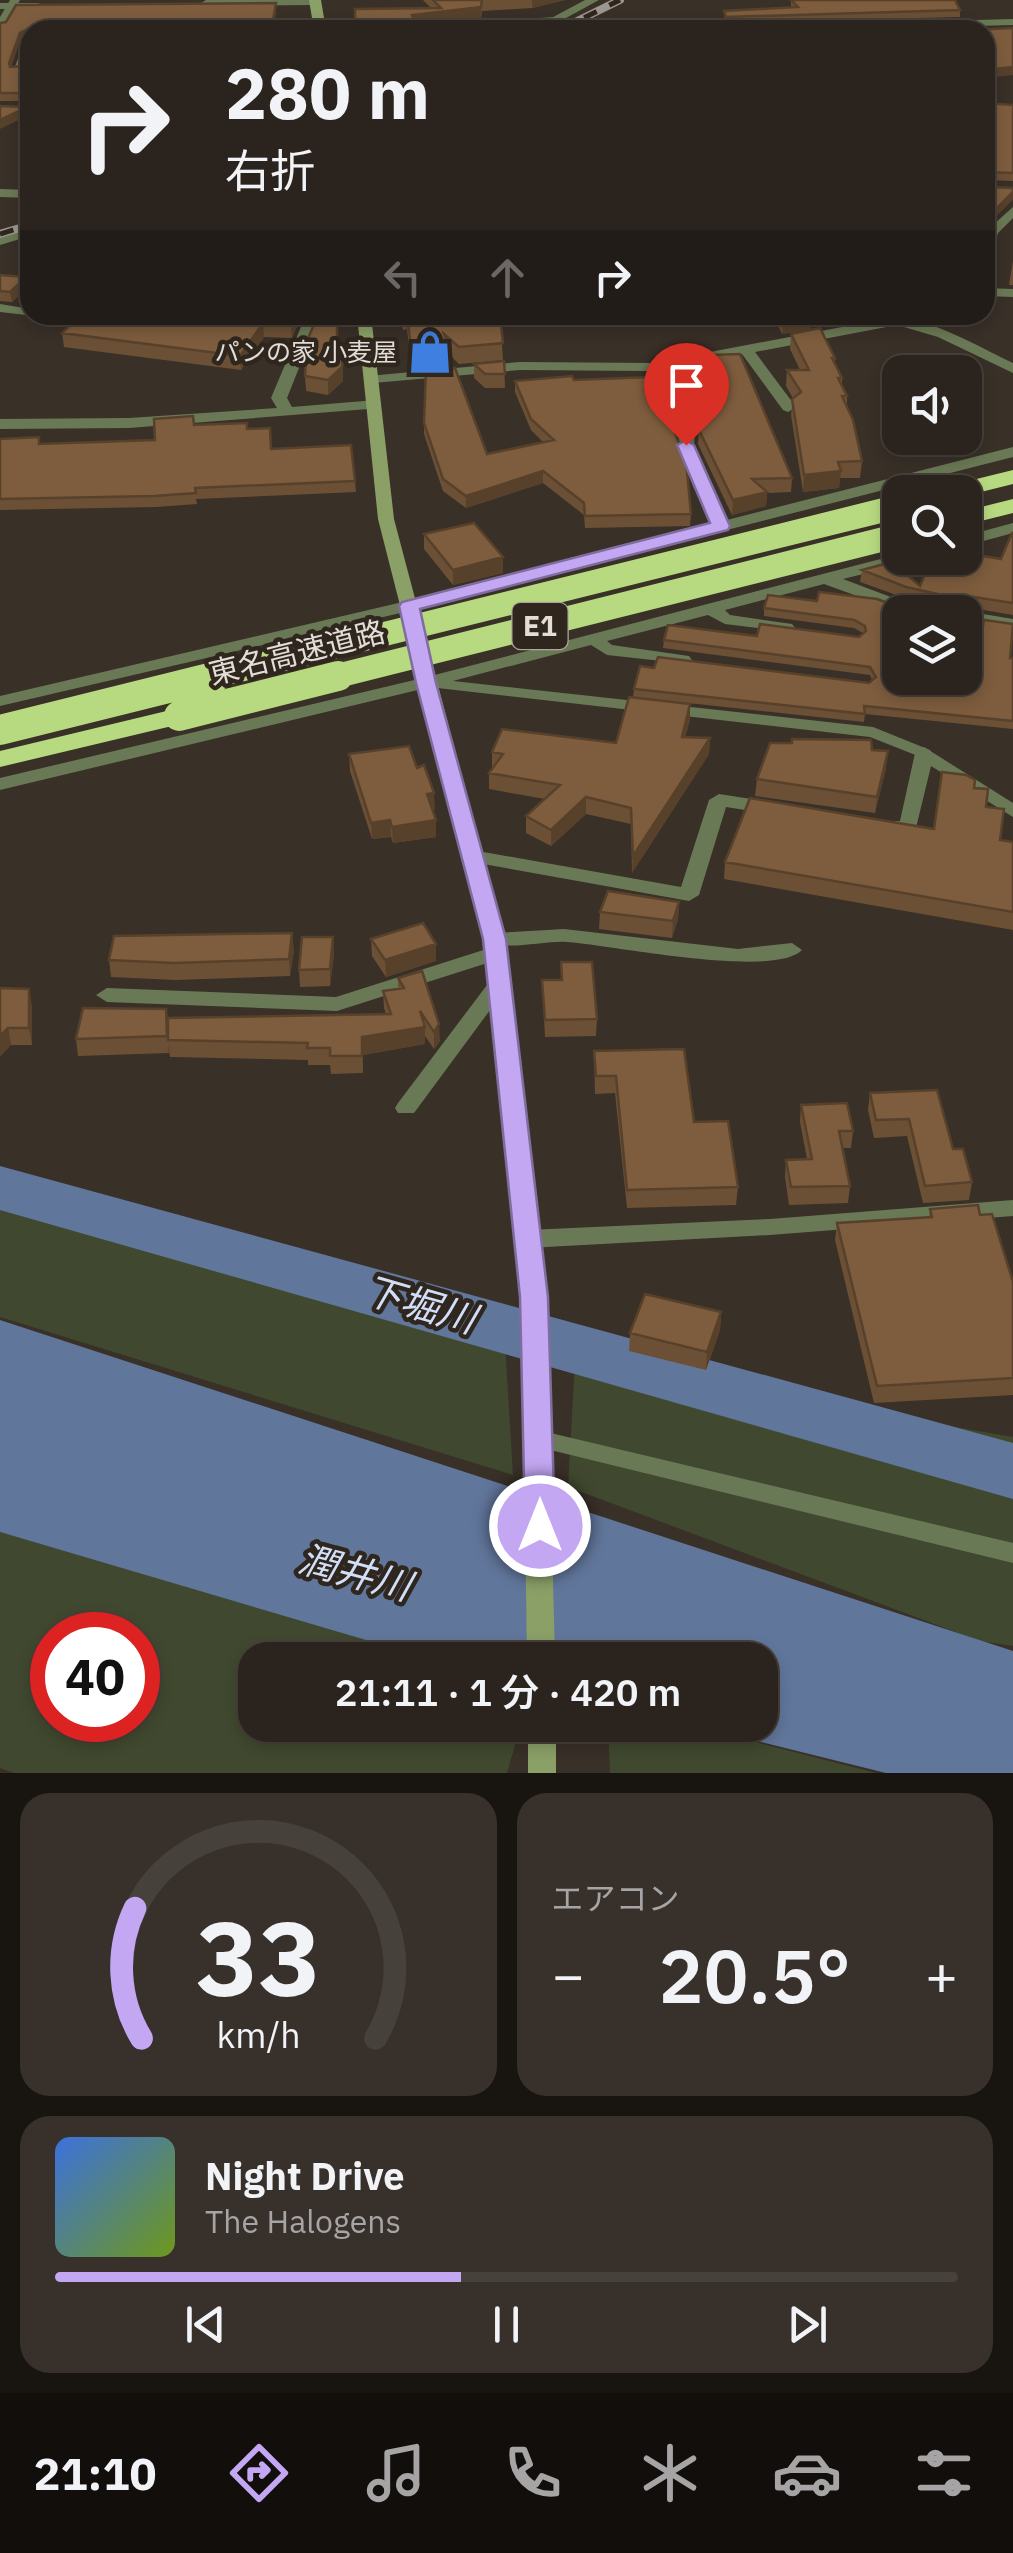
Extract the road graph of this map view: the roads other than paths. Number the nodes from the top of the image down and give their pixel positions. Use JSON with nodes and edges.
{"nodes":[{"id":1,"x":593,"y":0,"type":"edge"},
{"id":2,"x":315,"y":1,"type":"edge"},
{"id":3,"x":9,"y":4,"type":"edge"},
{"id":4,"x":197,"y":4,"type":"edge"},
{"id":5,"x":45,"y":6,"type":"edge"},
{"id":6,"x":554,"y":20,"type":"edge"},
{"id":7,"x":0,"y":26,"type":"edge"},
{"id":8,"x":1013,"y":210,"type":"edge"},
{"id":9,"x":995,"y":229,"type":"edge"},
{"id":10,"x":99,"y":325,"type":"edge"},
{"id":11,"x":308,"y":325,"type":"edge"},
{"id":12,"x":365,"y":325,"type":"edge"},
{"id":13,"x":875,"y":325,"type":"edge"},
{"id":14,"x":917,"y":325,"type":"edge"},
{"id":15,"x":110,"y":327,"type":"edge"},
{"id":16,"x":746,"y":349,"type":"junction"},
{"id":17,"x":652,"y":366,"type":"junction"},
{"id":18,"x":1013,"y":368,"type":"edge"},
{"id":19,"x":373,"y":379,"type":"junction"},
{"id":20,"x":376,"y":405,"type":"junction"},
{"id":21,"x":788,"y":407,"type":"edge"},
{"id":22,"x":286,"y":410,"type":"junction"},
{"id":23,"x":0,"y":424,"type":"edge"},
{"id":24,"x":1013,"y":452,"type":"edge"},
{"id":25,"x":1013,"y":477,"type":"edge"},
{"id":26,"x":982,"y":485,"type":"edge"},
{"id":27,"x":1013,"y":506,"type":"edge"},
{"id":28,"x":882,"y":510,"type":"edge"},
{"id":29,"x":982,"y":514,"type":"edge"},
{"id":30,"x":721,"y":526,"type":"junction"},
{"id":31,"x":1013,"y":528,"type":"edge"},
{"id":32,"x":982,"y":536,"type":"edge"},
{"id":33,"x":882,"y":539,"type":"edge"},
{"id":34,"x":882,"y":564,"type":"edge"},
{"id":35,"x":826,"y":579,"type":"junction"},
{"id":36,"x":882,"y":599,"type":"edge"},
{"id":37,"x":409,"y":606,"type":"junction"},
{"id":38,"x":712,"y":609,"type":"junction"},
{"id":39,"x":982,"y":619,"type":"edge"},
{"id":40,"x":1013,"y":624,"type":"edge"},
{"id":41,"x":798,"y":630,"type":"edge"},
{"id":42,"x":594,"y":640,"type":"junction"},
{"id":43,"x":705,"y":663,"type":"edge"},
{"id":44,"x":426,"y":683,"type":"junction"},
{"id":45,"x":0,"y":688,"type":"edge"},
{"id":46,"x":32,"y":694,"type":"junction"},
{"id":47,"x":0,"y":702,"type":"edge"},
{"id":48,"x":0,"y":730,"type":"edge"},
{"id":49,"x":924,"y":754,"type":"junction"},
{"id":50,"x":0,"y":759,"type":"edge"},
{"id":51,"x":0,"y":784,"type":"edge"},
{"id":52,"x":794,"y":811,"type":"edge"},
{"id":53,"x":1013,"y":812,"type":"edge"},
{"id":54,"x":870,"y":822,"type":"edge"},
{"id":55,"x":472,"y":856,"type":"junction"},
{"id":56,"x":496,"y":946,"type":"junction"},
{"id":57,"x":792,"y":950,"type":"dead end"},
{"id":58,"x":500,"y":982,"type":"junction"},
{"id":59,"x":107,"y":996,"type":"dead end"},
{"id":60,"x":406,"y":1108,"type":"dead end"},
{"id":61,"x":1013,"y":1208,"type":"edge"},
{"id":62,"x":528,"y":1239,"type":"junction"},
{"id":63,"x":539,"y":1449,"type":"junction"},
{"id":64,"x":1013,"y":1553,"type":"edge"},
{"id":65,"x":541,"y":1642,"type":"edge"},
{"id":66,"x":542,"y":1742,"type":"edge"},
{"id":67,"x":542,"y":1773,"type":"edge"}],
"edges":[{"from":1,"to":6,"type":"street"},
{"from":2,"to":4,"type":"street"},
{"from":3,"to":5,"type":"street"},
{"from":3,"to":7,"type":"lane"},
{"from":8,"to":9,"type":"street"},
{"from":10,"to":15,"type":"street"},
{"from":11,"to":22,"type":"street"},
{"from":12,"to":19,"type":"street"},
{"from":13,"to":16,"type":"street"},
{"from":14,"to":18,"type":"street"},
{"from":16,"to":17,"type":"street"},
{"from":16,"to":21,"type":"street"},
{"from":17,"to":19,"type":"street"},
{"from":17,"to":30,"type":"street"},
{"from":19,"to":20,"type":"street"},
{"from":20,"to":22,"type":"street"},
{"from":20,"to":37,"type":"street"},
{"from":22,"to":23,"type":"street"},
{"from":24,"to":30,"type":"street"},
{"from":25,"to":26,"type":"highway"},
{"from":27,"to":29,"type":"highway"},
{"from":28,"to":48,"type":"highway","name":"東名高速道路","number":"E1","bridge":true},
{"from":30,"to":37,"type":"street"},
{"from":31,"to":32,"type":"street"},
{"from":33,"to":50,"type":"highway","name":"東名高速道路","number":"E1","bridge":true},
{"from":34,"to":35,"type":"street"},
{"from":35,"to":36,"type":"street"},
{"from":35,"to":38,"type":"street"},
{"from":37,"to":44,"type":"street"},
{"from":37,"to":46,"type":"street"},
{"from":38,"to":41,"type":"street"},
{"from":38,"to":42,"type":"street"},
{"from":39,"to":40,"type":"street"},
{"from":42,"to":43,"type":"street"},
{"from":42,"to":44,"type":"street"},
{"from":44,"to":49,"type":"lane"},
{"from":44,"to":51,"type":"street"},
{"from":44,"to":55,"type":"street"},
{"from":45,"to":46,"type":"street"},
{"from":46,"to":47,"type":"street"},
{"from":49,"to":53,"type":"street"},
{"from":49,"to":54,"type":"street"},
{"from":52,"to":55,"type":"street"},
{"from":55,"to":56,"type":"street"},
{"from":56,"to":57,"type":"street"},
{"from":56,"to":58,"type":"street"},
{"from":56,"to":59,"type":"street"},
{"from":58,"to":60,"type":"street"},
{"from":58,"to":62,"type":"street"},
{"from":61,"to":62,"type":"street"},
{"from":62,"to":63,"type":"street"},
{"from":63,"to":64,"type":"lane"},
{"from":63,"to":65,"type":"street"},
{"from":66,"to":67,"type":"street"}]}
